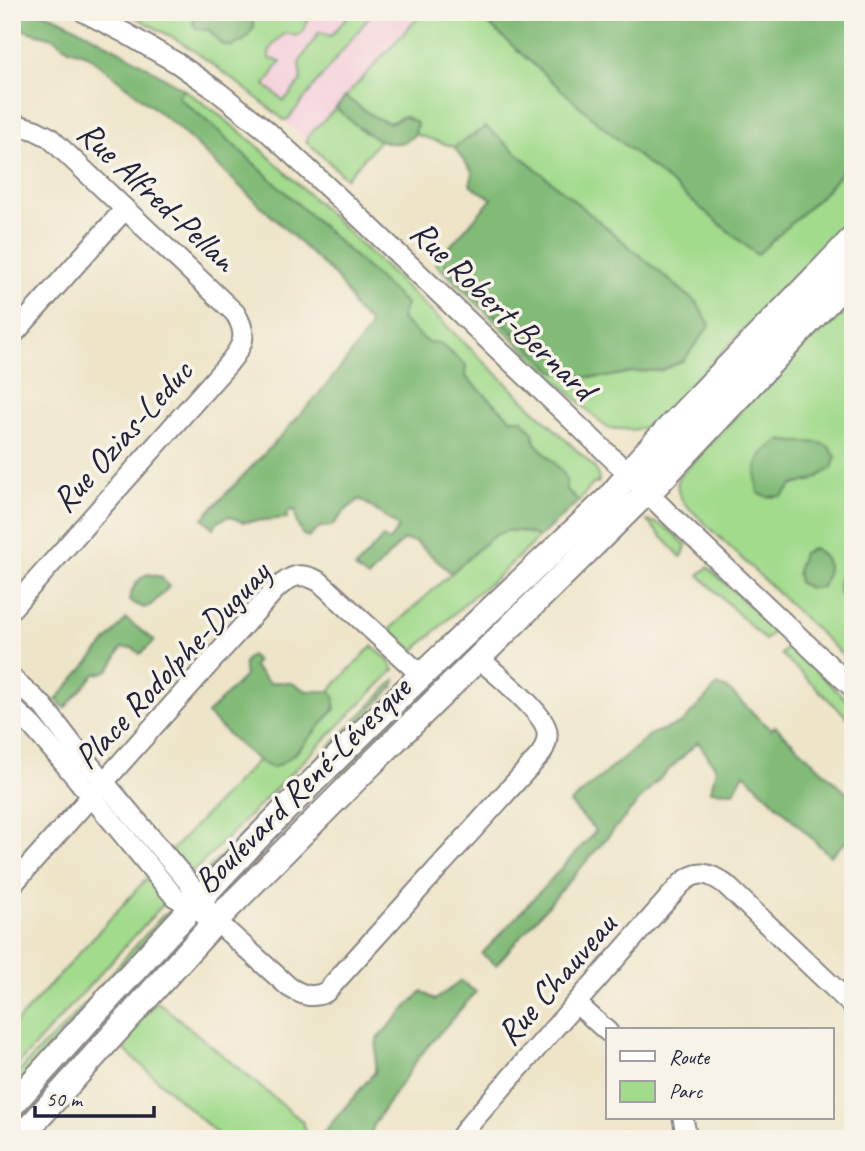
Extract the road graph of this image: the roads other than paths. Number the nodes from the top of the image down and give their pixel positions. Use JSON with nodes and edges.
{"nodes":[{"id":1,"x":84,"y":12,"type":"edge"},
{"id":2,"x":12,"y":123,"type":"edge"},
{"id":3,"x":124,"y":210,"type":"junction"},
{"id":4,"x":853,"y":241,"type":"edge"},
{"id":5,"x":853,"y":272,"type":"edge"},
{"id":6,"x":243,"y":333,"type":"joint"},
{"id":7,"x":12,"y":336,"type":"edge"},
{"id":8,"x":638,"y":483,"type":"junction"},
{"id":9,"x":12,"y":608,"type":"edge"},
{"id":10,"x":479,"y":659,"type":"junction"},
{"id":11,"x":421,"y":675,"type":"junction"},
{"id":12,"x":12,"y":678,"type":"edge"},
{"id":13,"x":853,"y":688,"type":"edge"},
{"id":14,"x":12,"y":707,"type":"edge"},
{"id":15,"x":65,"y":750,"type":"junction"},
{"id":16,"x":105,"y":782,"type":"junction"},
{"id":17,"x":92,"y":797,"type":"junction"},
{"id":18,"x":135,"y":834,"type":"junction"},
{"id":19,"x":12,"y":885,"type":"edge"},
{"id":20,"x":195,"y":903,"type":"junction"},
{"id":21,"x":216,"y":921,"type":"junction"},
{"id":22,"x":578,"y":1003,"type":"junction"},
{"id":23,"x":853,"y":1006,"type":"edge"},
{"id":24,"x":606,"y":1030,"type":"edge"},
{"id":25,"x":12,"y":1105,"type":"edge"},
{"id":26,"x":683,"y":1120,"type":"edge"},
{"id":27,"x":19,"y":1139,"type":"edge"},
{"id":28,"x":459,"y":1139,"type":"edge"},
{"id":29,"x":687,"y":1139,"type":"edge"}],
"edges":[{"from":1,"to":8,"type":"street","name":"Rue Robert-Bernard"},
{"from":2,"to":3,"type":"street","name":"Rue Alfred-Pellan"},
{"from":3,"to":6,"type":"street","name":"Rue Alfred-Pellan"},
{"from":3,"to":7,"type":"street"},
{"from":4,"to":8,"type":"highway"},
{"from":5,"to":8,"type":"highway"},
{"from":6,"to":9,"type":"street","name":"Rue Ozias-Leduc"},
{"from":8,"to":10,"type":"main road","name":"Boulevard René-Lévesque"},
{"from":8,"to":11,"type":"main road","name":"Boulevard René-Lévesque"},
{"from":8,"to":13,"type":"street","name":"Rue Robert-Bernard"},
{"from":10,"to":21,"type":"main road","name":"Boulevard René-Lévesque"},
{"from":10,"to":21,"type":"street"},
{"from":11,"to":16,"type":"street","name":"Place Rodolphe-Duguay"},
{"from":11,"to":20,"type":"main road","name":"Boulevard René-Lévesque"},
{"from":12,"to":15,"type":"street"},
{"from":14,"to":15,"type":"street"},
{"from":15,"to":16,"type":"street"},
{"from":15,"to":17,"type":"street"},
{"from":16,"to":17,"type":"street","name":"Place Rodolphe-Duguay"},
{"from":16,"to":18,"type":"street"},
{"from":17,"to":18,"type":"street"},
{"from":17,"to":19,"type":"street","name":"Place Rodolphe-Duguay"},
{"from":18,"to":20,"type":"street"},
{"from":20,"to":21,"type":"street"},
{"from":20,"to":25,"type":"main road","name":"Boulevard René-Lévesque"},
{"from":21,"to":27,"type":"main road","name":"Boulevard René-Lévesque"},
{"from":22,"to":23,"type":"street","name":"Rue Chauveau"},
{"from":22,"to":24,"type":"street"},
{"from":22,"to":28,"type":"street","name":"Rue Chauveau"},
{"from":26,"to":29,"type":"street"}]}
